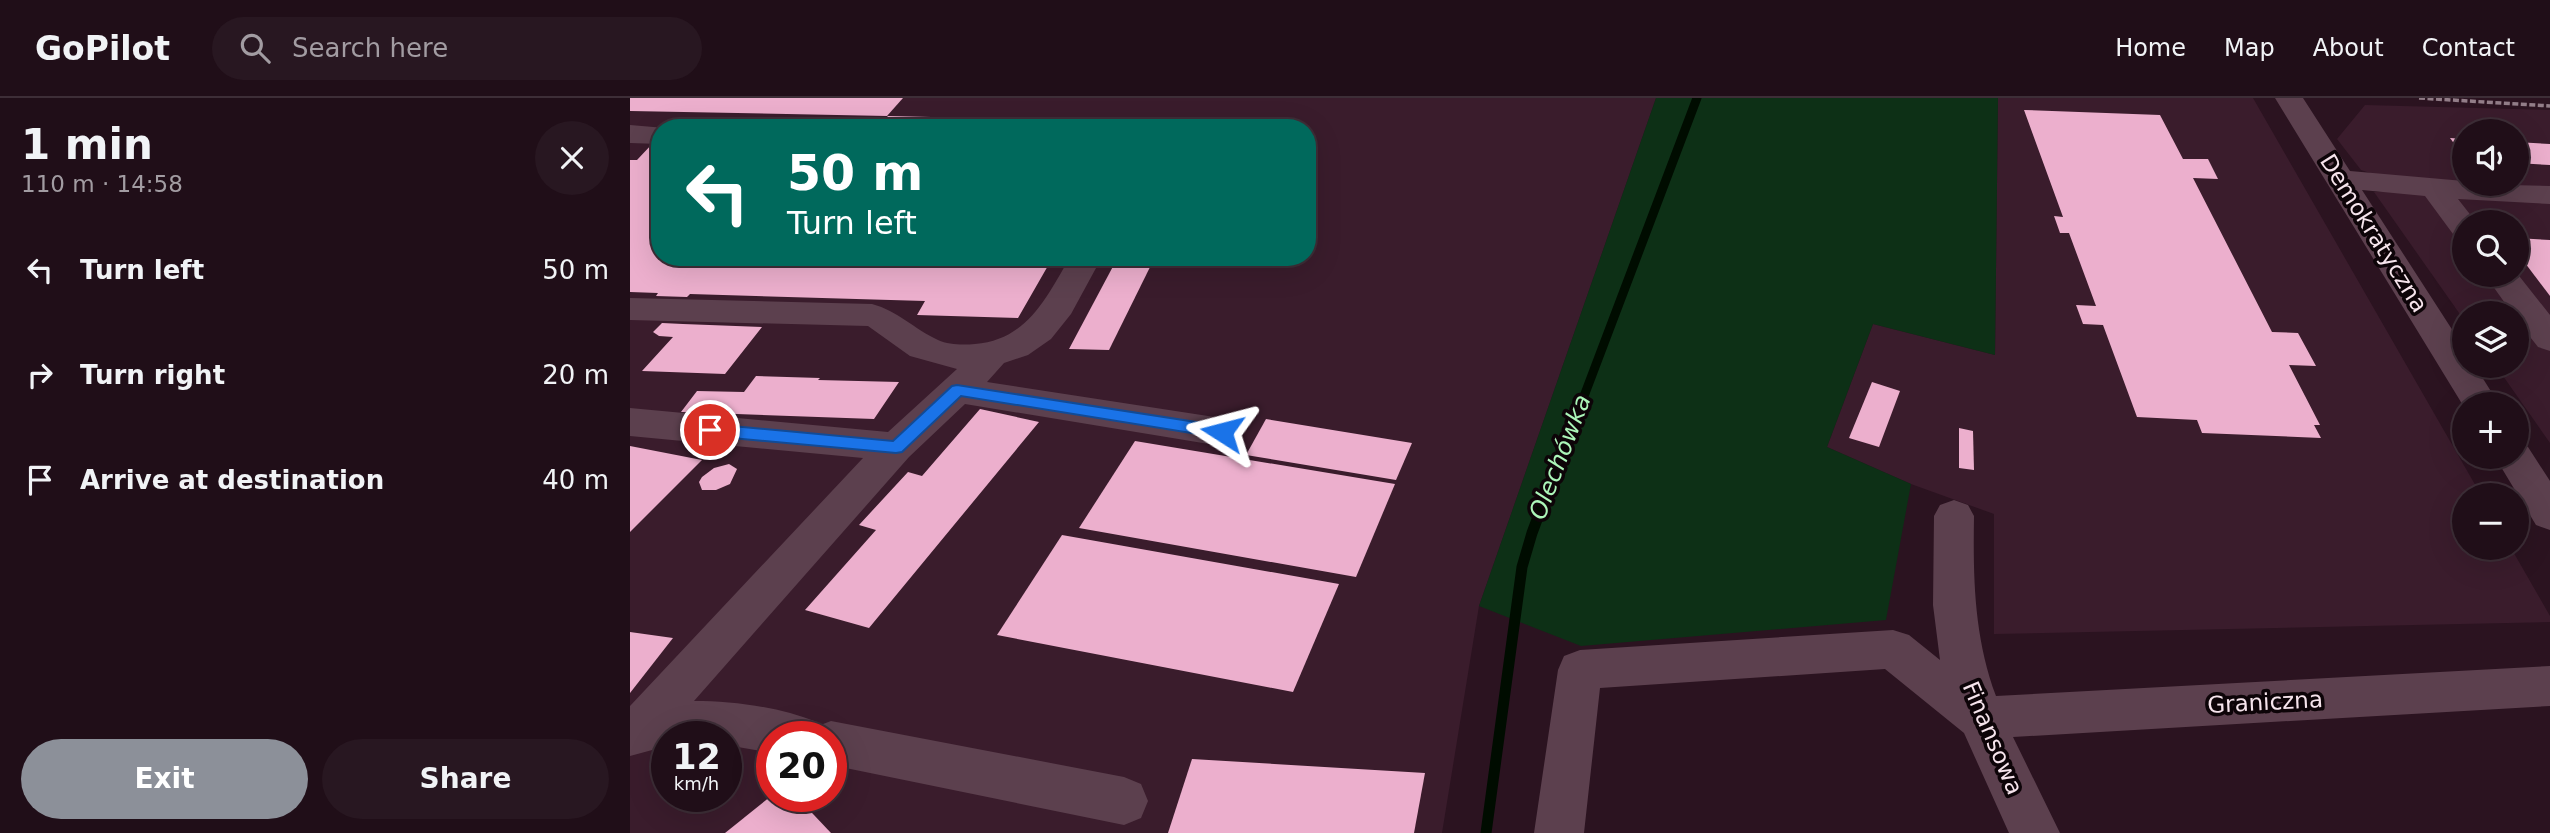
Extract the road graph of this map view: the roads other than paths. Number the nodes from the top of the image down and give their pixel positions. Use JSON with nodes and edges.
{"nodes":[{"id":1,"x":2289,"y":98,"type":"edge"},
{"id":2,"x":630,"y":134,"type":"edge"},
{"id":3,"x":651,"y":135,"type":"edge"},
{"id":4,"x":2341,"y":179,"type":"junction"},
{"id":5,"x":2434,"y":188,"type":"junction"},
{"id":6,"x":2550,"y":195,"type":"edge"},
{"id":7,"x":2452,"y":211,"type":"edge"},
{"id":8,"x":1080,"y":266,"type":"edge"},
{"id":9,"x":2510,"y":287,"type":"edge"},
{"id":10,"x":630,"y":309,"type":"edge"},
{"id":11,"x":2550,"y":339,"type":"edge"},
{"id":12,"x":992,"y":354,"type":"junction"},
{"id":13,"x":957,"y":390,"type":"junction"},
{"id":14,"x":2474,"y":392,"type":"edge"},
{"id":15,"x":630,"y":422,"type":"edge"},
{"id":16,"x":1222,"y":432,"type":"dead end"},
{"id":17,"x":896,"y":447,"type":"junction"},
{"id":18,"x":2522,"y":469,"type":"edge"},
{"id":19,"x":2550,"y":514,"type":"edge"},
{"id":20,"x":1954,"y":516,"type":"dead end"},
{"id":21,"x":2550,"y":686,"type":"edge"},
{"id":22,"x":1980,"y":718,"type":"junction"},
{"id":23,"x":756,"y":728,"type":"edge"},
{"id":24,"x":633,"y":734,"type":"edge"},
{"id":25,"x":847,"y":746,"type":"edge"},
{"id":26,"x":1124,"y":801,"type":"dead end"},
{"id":27,"x":1559,"y":833,"type":"edge"},
{"id":28,"x":2035,"y":833,"type":"edge"}],
"edges":[{"from":1,"to":4,"type":"street","name":"Demokratyczna"},
{"from":2,"to":3,"type":"street"},
{"from":4,"to":5,"type":"street"},
{"from":4,"to":14,"type":"street","name":"Demokratyczna"},
{"from":5,"to":6,"type":"street"},
{"from":5,"to":7,"type":"street"},
{"from":8,"to":12,"type":"street"},
{"from":9,"to":11,"type":"street"},
{"from":10,"to":12,"type":"street"},
{"from":12,"to":13,"type":"street"},
{"from":13,"to":16,"type":"street"},
{"from":13,"to":17,"type":"street"},
{"from":15,"to":17,"type":"street"},
{"from":17,"to":24,"type":"street"},
{"from":18,"to":19,"type":"street"},
{"from":20,"to":22,"type":"street","name":"Finansowa"},
{"from":21,"to":22,"type":"street","name":"Graniczna"},
{"from":22,"to":27,"type":"street"},
{"from":22,"to":28,"type":"street","name":"Finansowa"},
{"from":23,"to":24,"type":"street"},
{"from":25,"to":26,"type":"street"}]}
